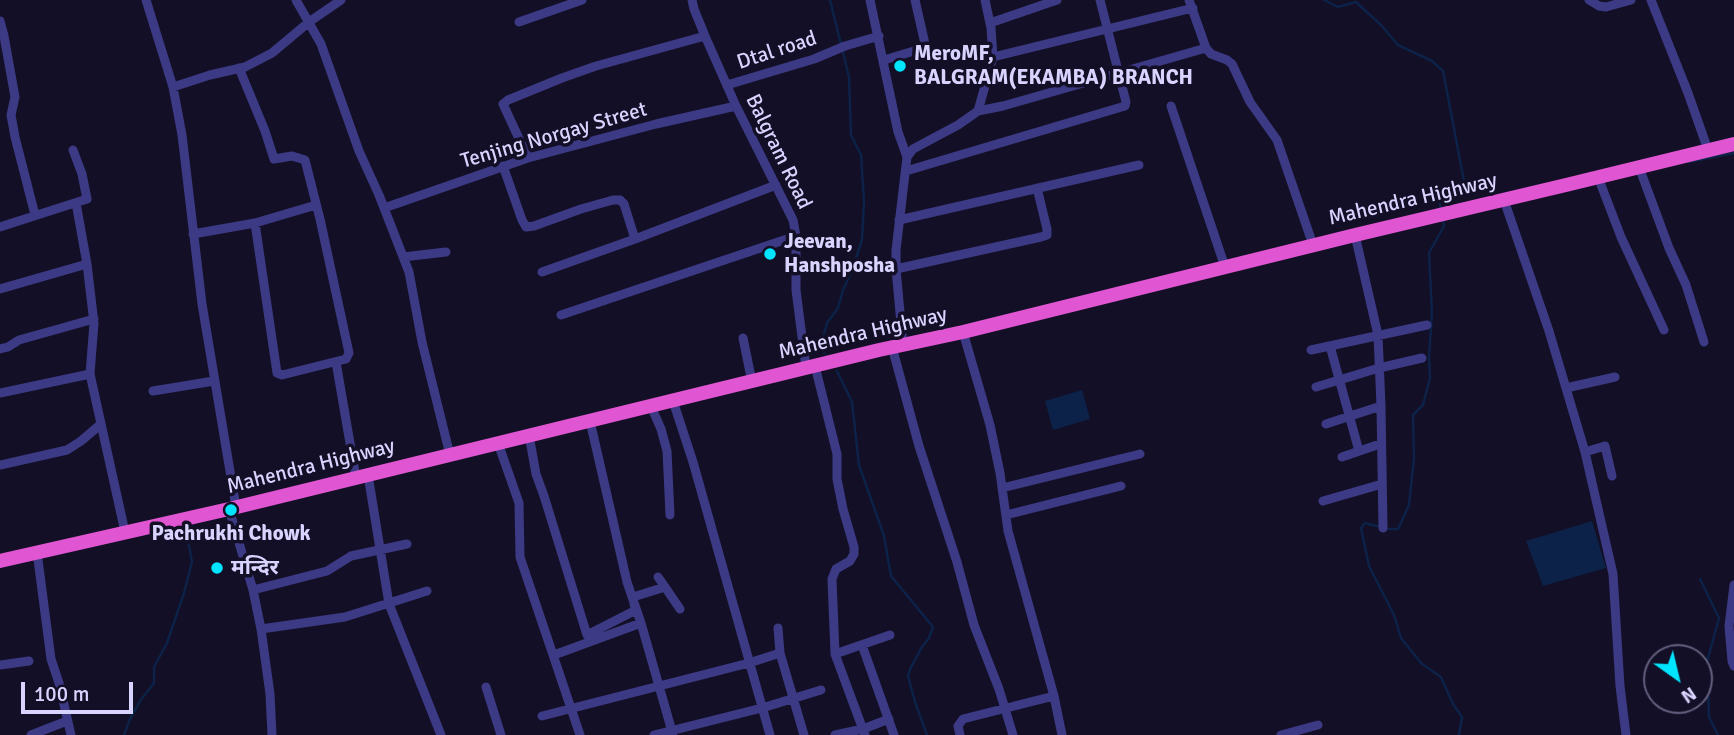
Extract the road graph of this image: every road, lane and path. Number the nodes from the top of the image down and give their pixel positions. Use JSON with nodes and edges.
{"nodes":[{"id":1,"x":146,"y":0,"type":"edge"},
{"id":2,"x":296,"y":0,"type":"edge"},
{"id":3,"x":341,"y":0,"type":"edge"},
{"id":4,"x":582,"y":0,"type":"edge"},
{"id":5,"x":692,"y":0,"type":"edge"},
{"id":6,"x":870,"y":0,"type":"edge"},
{"id":7,"x":915,"y":0,"type":"edge"},
{"id":8,"x":985,"y":0,"type":"edge"},
{"id":9,"x":1057,"y":0,"type":"edge"},
{"id":10,"x":1100,"y":0,"type":"edge"},
{"id":11,"x":1589,"y":0,"type":"edge"},
{"id":12,"x":1631,"y":0,"type":"edge"},
{"id":13,"x":1651,"y":0,"type":"edge"},
{"id":14,"x":1191,"y":4,"type":"edge"},
{"id":15,"x":0,"y":21,"type":"edge"},
{"id":16,"x":309,"y":22,"type":"junction"},
{"id":17,"x":519,"y":22,"type":"dead end"},
{"id":18,"x":990,"y":23,"type":"junction"},
{"id":19,"x":1107,"y":29,"type":"junction"},
{"id":20,"x":705,"y":36,"type":"junction"},
{"id":21,"x":879,"y":36,"type":"junction"},
{"id":22,"x":1206,"y":48,"type":"junction"},
{"id":23,"x":993,"y":57,"type":"junction"},
{"id":24,"x":884,"y":61,"type":"junction"},
{"id":25,"x":239,"y":68,"type":"junction"},
{"id":26,"x":1118,"y":73,"type":"junction"},
{"id":27,"x":727,"y":85,"type":"junction"},
{"id":28,"x":173,"y":87,"type":"junction"},
{"id":29,"x":736,"y":106,"type":"junction"},
{"id":30,"x":1171,"y":106,"type":"dead end"},
{"id":31,"x":978,"y":111,"type":"junction"},
{"id":32,"x":1734,"y":144,"type":"edge"},
{"id":33,"x":73,"y":150,"type":"dead end"},
{"id":34,"x":1708,"y":150,"type":"junction"},
{"id":35,"x":907,"y":157,"type":"junction"},
{"id":36,"x":528,"y":158,"type":"junction"},
{"id":37,"x":1139,"y":165,"type":"dead end"},
{"id":38,"x":503,"y":166,"type":"junction"},
{"id":39,"x":1639,"y":167,"type":"junction"},
{"id":40,"x":905,"y":171,"type":"junction"},
{"id":41,"x":1598,"y":177,"type":"junction"},
{"id":42,"x":776,"y":185,"type":"junction"},
{"id":43,"x":1037,"y":188,"type":"junction"},
{"id":44,"x":1504,"y":200,"type":"junction"},
{"id":45,"x":76,"y":202,"type":"junction"},
{"id":46,"x":316,"y":205,"type":"junction"},
{"id":47,"x":384,"y":208,"type":"junction"},
{"id":48,"x":35,"y":215,"type":"junction"},
{"id":49,"x":900,"y":220,"type":"junction"},
{"id":50,"x":255,"y":223,"type":"junction"},
{"id":51,"x":0,"y":228,"type":"edge"},
{"id":52,"x":193,"y":234,"type":"junction"},
{"id":53,"x":1354,"y":234,"type":"junction"},
{"id":54,"x":796,"y":236,"type":"junction"},
{"id":55,"x":635,"y":239,"type":"junction"},
{"id":56,"x":1313,"y":245,"type":"junction"},
{"id":57,"x":446,"y":252,"type":"dead end"},
{"id":58,"x":404,"y":257,"type":"junction"},
{"id":59,"x":87,"y":264,"type":"junction"},
{"id":60,"x":1225,"y":267,"type":"junction"},
{"id":61,"x":897,"y":270,"type":"junction"},
{"id":62,"x":542,"y":272,"type":"dead end"},
{"id":63,"x":0,"y":289,"type":"edge"},
{"id":64,"x":561,"y":315,"type":"dead end"},
{"id":65,"x":94,"y":319,"type":"junction"},
{"id":66,"x":1427,"y":325,"type":"dead end"},
{"id":67,"x":1664,"y":330,"type":"dead end"},
{"id":68,"x":963,"y":332,"type":"junction"},
{"id":69,"x":1378,"y":335,"type":"junction"},
{"id":70,"x":743,"y":338,"type":"dead end"},
{"id":71,"x":1704,"y":342,"type":"dead end"},
{"id":72,"x":897,"y":346,"type":"junction"},
{"id":73,"x":1330,"y":346,"type":"junction"},
{"id":74,"x":0,"y":349,"type":"edge"},
{"id":75,"x":1311,"y":350,"type":"dead end"},
{"id":76,"x":1422,"y":358,"type":"dead end"},
{"id":77,"x":336,"y":362,"type":"junction"},
{"id":78,"x":811,"y":367,"type":"junction"},
{"id":79,"x":1379,"y":368,"type":"junction"},
{"id":80,"x":90,"y":374,"type":"junction"},
{"id":81,"x":1615,"y":377,"type":"dead end"},
{"id":82,"x":1340,"y":380,"type":"junction"},
{"id":83,"x":214,"y":381,"type":"junction"},
{"id":84,"x":752,"y":382,"type":"junction"},
{"id":85,"x":1316,"y":387,"type":"dead end"},
{"id":86,"x":1566,"y":388,"type":"junction"},
{"id":87,"x":153,"y":391,"type":"dead end"},
{"id":88,"x":0,"y":393,"type":"edge"},
{"id":89,"x":673,"y":401,"type":"junction"},
{"id":90,"x":651,"y":406,"type":"junction"},
{"id":91,"x":1381,"y":407,"type":"junction"},
{"id":92,"x":1349,"y":416,"type":"junction"},
{"id":93,"x":590,"y":421,"type":"junction"},
{"id":94,"x":101,"y":424,"type":"junction"},
{"id":95,"x":1326,"y":424,"type":"dead end"},
{"id":96,"x":529,"y":435,"type":"junction"},
{"id":97,"x":498,"y":443,"type":"junction"},
{"id":98,"x":1380,"y":444,"type":"junction"},
{"id":99,"x":1359,"y":451,"type":"junction"},
{"id":100,"x":1585,"y":452,"type":"junction"},
{"id":101,"x":1140,"y":454,"type":"dead end"},
{"id":102,"x":450,"y":455,"type":"junction"},
{"id":103,"x":1342,"y":457,"type":"dead end"},
{"id":104,"x":0,"y":465,"type":"edge"},
{"id":105,"x":1612,"y":475,"type":"dead end"},
{"id":106,"x":362,"y":477,"type":"junction"},
{"id":107,"x":1381,"y":484,"type":"junction"},
{"id":108,"x":1121,"y":486,"type":"dead end"},
{"id":109,"x":1002,"y":488,"type":"junction"},
{"id":110,"x":1322,"y":501,"type":"dead end"},
{"id":111,"x":232,"y":508,"type":"junction"},
{"id":112,"x":1006,"y":515,"type":"junction"},
{"id":113,"x":670,"y":516,"type":"dead end"},
{"id":114,"x":1383,"y":528,"type":"dead end"},
{"id":115,"x":125,"y":532,"type":"junction"},
{"id":116,"x":407,"y":544,"type":"dead end"},
{"id":117,"x":380,"y":549,"type":"junction"},
{"id":118,"x":37,"y":552,"type":"junction"},
{"id":119,"x":0,"y":561,"type":"edge"},
{"id":120,"x":658,"y":577,"type":"dead end"},
{"id":121,"x":627,"y":582,"type":"junction"},
{"id":122,"x":1734,"y":585,"type":"edge"},
{"id":123,"x":665,"y":587,"type":"junction"},
{"id":124,"x":253,"y":590,"type":"junction"},
{"id":125,"x":427,"y":591,"type":"dead end"},
{"id":126,"x":633,"y":597,"type":"junction"},
{"id":127,"x":389,"y":604,"type":"junction"},
{"id":128,"x":680,"y":609,"type":"dead end"},
{"id":129,"x":641,"y":623,"type":"junction"},
{"id":130,"x":779,"y":628,"type":"dead end"},
{"id":131,"x":261,"y":629,"type":"junction"},
{"id":132,"x":890,"y":635,"type":"dead end"},
{"id":133,"x":862,"y":645,"type":"junction"},
{"id":134,"x":780,"y":653,"type":"junction"},
{"id":135,"x":554,"y":654,"type":"junction"},
{"id":136,"x":835,"y":654,"type":"junction"},
{"id":137,"x":29,"y":661,"type":"dead end"},
{"id":138,"x":749,"y":663,"type":"junction"},
{"id":139,"x":0,"y":665,"type":"edge"},
{"id":140,"x":1734,"y":666,"type":"edge"},
{"id":141,"x":486,"y":687,"type":"dead end"},
{"id":142,"x":659,"y":687,"type":"junction"},
{"id":143,"x":821,"y":690,"type":"dead end"},
{"id":144,"x":1054,"y":695,"type":"junction"},
{"id":145,"x":794,"y":698,"type":"junction"},
{"id":146,"x":1005,"y":707,"type":"junction"},
{"id":147,"x":762,"y":708,"type":"junction"},
{"id":148,"x":572,"y":709,"type":"junction"},
{"id":149,"x":542,"y":716,"type":"dead end"},
{"id":150,"x":889,"y":719,"type":"junction"},
{"id":151,"x":67,"y":721,"type":"junction"},
{"id":152,"x":1318,"y":725,"type":"dead end"},
{"id":153,"x":864,"y":732,"type":"edge"},
{"id":154,"x":673,"y":733,"type":"edge"},
{"id":155,"x":31,"y":735,"type":"edge"},
{"id":156,"x":71,"y":735,"type":"edge"},
{"id":157,"x":272,"y":735,"type":"edge"},
{"id":158,"x":441,"y":735,"type":"edge"},
{"id":159,"x":501,"y":735,"type":"edge"},
{"id":160,"x":580,"y":735,"type":"edge"},
{"id":161,"x":654,"y":735,"type":"edge"},
{"id":162,"x":770,"y":735,"type":"edge"},
{"id":163,"x":804,"y":735,"type":"edge"},
{"id":164,"x":835,"y":735,"type":"edge"},
{"id":165,"x":894,"y":735,"type":"edge"},
{"id":166,"x":960,"y":735,"type":"edge"},
{"id":167,"x":1013,"y":735,"type":"edge"},
{"id":168,"x":1062,"y":735,"type":"edge"},
{"id":169,"x":1281,"y":735,"type":"edge"},
{"id":170,"x":1626,"y":735,"type":"edge"}],
"edges":[{"from":1,"to":28,"type":"street"},
{"from":2,"to":16,"type":"street"},
{"from":3,"to":16,"type":"street"},
{"from":4,"to":17,"type":"street"},
{"from":5,"to":20,"type":"street","name":"Balgram Road"},
{"from":6,"to":21,"type":"street"},
{"from":7,"to":24,"type":"street"},
{"from":8,"to":18,"type":"street"},
{"from":9,"to":18,"type":"street"},
{"from":10,"to":19,"type":"street"},
{"from":11,"to":12,"type":"street"},
{"from":13,"to":34,"type":"street"},
{"from":14,"to":19,"type":"street"},
{"from":14,"to":22,"type":"street"},
{"from":15,"to":48,"type":"street"},
{"from":16,"to":25,"type":"street"},
{"from":16,"to":47,"type":"street"},
{"from":18,"to":23,"type":"street"},
{"from":19,"to":23,"type":"street"},
{"from":19,"to":26,"type":"street"},
{"from":20,"to":27,"type":"street","name":"Balgram Road"},
{"from":20,"to":36,"type":"street"},
{"from":21,"to":24,"type":"street"},
{"from":21,"to":27,"type":"street","name":"Dtal road"},
{"from":22,"to":26,"type":"street"},
{"from":22,"to":56,"type":"street"},
{"from":23,"to":31,"type":"street"},
{"from":24,"to":35,"type":"street"},
{"from":25,"to":28,"type":"street"},
{"from":25,"to":46,"type":"street"},
{"from":26,"to":31,"type":"street"},
{"from":26,"to":40,"type":"street"},
{"from":27,"to":29,"type":"street","name":"Balgram Road"},
{"from":28,"to":52,"type":"street"},
{"from":29,"to":36,"type":"street","name":"Tenjing Norgay Street"},
{"from":29,"to":42,"type":"street","name":"Balgram Road"},
{"from":30,"to":60,"type":"street"},
{"from":31,"to":35,"type":"street"},
{"from":32,"to":34,"type":"highway","name":"Mahendra Highway"},
{"from":33,"to":45,"type":"street"},
{"from":34,"to":39,"type":"highway","name":"Mahendra Highway"},
{"from":35,"to":40,"type":"street"},
{"from":36,"to":38,"type":"street","name":"Tenjing Norgay Street"},
{"from":37,"to":43,"type":"street"},
{"from":38,"to":47,"type":"street","name":"Tenjing Norgay Street"},
{"from":38,"to":55,"type":"street"},
{"from":39,"to":41,"type":"highway","name":"Mahendra Highway"},
{"from":39,"to":71,"type":"street"},
{"from":40,"to":49,"type":"street"},
{"from":41,"to":44,"type":"highway","name":"Mahendra Highway"},
{"from":41,"to":67,"type":"street"},
{"from":42,"to":54,"type":"street","name":"Balgram Road"},
{"from":42,"to":55,"type":"street"},
{"from":43,"to":49,"type":"street"},
{"from":43,"to":61,"type":"street"},
{"from":44,"to":53,"type":"highway","name":"Mahendra Highway"},
{"from":44,"to":86,"type":"street"},
{"from":45,"to":48,"type":"street"},
{"from":45,"to":59,"type":"street"},
{"from":46,"to":50,"type":"street"},
{"from":46,"to":77,"type":"street"},
{"from":47,"to":58,"type":"street"},
{"from":48,"to":51,"type":"street"},
{"from":49,"to":61,"type":"street"},
{"from":50,"to":52,"type":"street"},
{"from":50,"to":77,"type":"street"},
{"from":52,"to":83,"type":"street"},
{"from":53,"to":56,"type":"highway","name":"Mahendra Highway"},
{"from":53,"to":69,"type":"street"},
{"from":54,"to":64,"type":"street"},
{"from":54,"to":78,"type":"street","name":"Balgram Road"},
{"from":55,"to":62,"type":"street"},
{"from":56,"to":60,"type":"highway","name":"Mahendra Highway"},
{"from":57,"to":58,"type":"street"},
{"from":58,"to":102,"type":"street"},
{"from":59,"to":63,"type":"street"},
{"from":59,"to":65,"type":"street"},
{"from":60,"to":68,"type":"highway","name":"Mahendra Highway"},
{"from":61,"to":72,"type":"street"},
{"from":65,"to":74,"type":"street"},
{"from":65,"to":80,"type":"street"},
{"from":66,"to":69,"type":"street"},
{"from":68,"to":72,"type":"highway","name":"Mahendra Highway"},
{"from":68,"to":109,"type":"street"},
{"from":69,"to":73,"type":"street"},
{"from":69,"to":79,"type":"street"},
{"from":70,"to":84,"type":"street"},
{"from":72,"to":78,"type":"highway","name":"Mahendra Highway"},
{"from":72,"to":146,"type":"street"},
{"from":73,"to":75,"type":"street"},
{"from":73,"to":82,"type":"street"},
{"from":76,"to":79,"type":"street"},
{"from":77,"to":106,"type":"street"},
{"from":78,"to":84,"type":"highway","name":"Mahendra Highway"},
{"from":78,"to":136,"type":"street","name":"Balgram Road"},
{"from":79,"to":82,"type":"street"},
{"from":79,"to":91,"type":"street"},
{"from":80,"to":88,"type":"street"},
{"from":80,"to":94,"type":"street"},
{"from":81,"to":86,"type":"street"},
{"from":82,"to":85,"type":"street"},
{"from":82,"to":92,"type":"street"},
{"from":83,"to":87,"type":"street"},
{"from":83,"to":111,"type":"street"},
{"from":84,"to":89,"type":"highway","name":"Mahendra Highway"},
{"from":86,"to":100,"type":"street"},
{"from":89,"to":90,"type":"highway","name":"Mahendra Highway"},
{"from":89,"to":138,"type":"street"},
{"from":90,"to":93,"type":"highway","name":"Mahendra Highway"},
{"from":90,"to":113,"type":"street"},
{"from":91,"to":92,"type":"street"},
{"from":91,"to":98,"type":"street"},
{"from":92,"to":95,"type":"street"},
{"from":92,"to":99,"type":"street"},
{"from":93,"to":96,"type":"highway","name":"Mahendra Highway"},
{"from":93,"to":121,"type":"street"},
{"from":94,"to":104,"type":"street"},
{"from":94,"to":115,"type":"street"},
{"from":96,"to":97,"type":"highway","name":"Mahendra Highway"},
{"from":96,"to":121,"type":"street"},
{"from":97,"to":102,"type":"highway","name":"Mahendra Highway"},
{"from":97,"to":135,"type":"street"},
{"from":98,"to":99,"type":"street"},
{"from":98,"to":107,"type":"street"},
{"from":99,"to":103,"type":"street"},
{"from":100,"to":105,"type":"street"},
{"from":100,"to":170,"type":"street"},
{"from":101,"to":109,"type":"street"},
{"from":102,"to":106,"type":"highway","name":"Mahendra Highway"},
{"from":106,"to":111,"type":"highway","name":"Mahendra Highway"},
{"from":106,"to":117,"type":"street"},
{"from":107,"to":110,"type":"street"},
{"from":107,"to":114,"type":"street"},
{"from":108,"to":112,"type":"street"},
{"from":109,"to":112,"type":"street"},
{"from":111,"to":115,"type":"highway","name":"Mahendra Highway"},
{"from":111,"to":124,"type":"street"},
{"from":112,"to":144,"type":"street"},
{"from":115,"to":118,"type":"highway","name":"Mahendra Highway"},
{"from":116,"to":117,"type":"street"},
{"from":117,"to":124,"type":"street"},
{"from":117,"to":127,"type":"street"},
{"from":118,"to":119,"type":"highway","name":"Mahendra Highway"},
{"from":118,"to":151,"type":"street"},
{"from":120,"to":123,"type":"street"},
{"from":121,"to":126,"type":"street"},
{"from":122,"to":140,"type":"street"},
{"from":123,"to":126,"type":"street"},
{"from":123,"to":128,"type":"street"},
{"from":124,"to":131,"type":"street"},
{"from":125,"to":127,"type":"street"},
{"from":126,"to":129,"type":"street"},
{"from":127,"to":131,"type":"street"},
{"from":127,"to":158,"type":"street"},
{"from":129,"to":135,"type":"street"},
{"from":129,"to":142,"type":"street"},
{"from":130,"to":134,"type":"street"},
{"from":131,"to":157,"type":"street"},
{"from":132,"to":133,"type":"street"},
{"from":133,"to":136,"type":"street"},
{"from":133,"to":150,"type":"street"},
{"from":134,"to":138,"type":"street"},
{"from":134,"to":145,"type":"street"},
{"from":135,"to":148,"type":"street"},
{"from":136,"to":153,"type":"street","name":"Balgram Road"},
{"from":137,"to":139,"type":"street"},
{"from":138,"to":142,"type":"street"},
{"from":138,"to":147,"type":"street"},
{"from":141,"to":159,"type":"street"},
{"from":142,"to":148,"type":"street"},
{"from":142,"to":154,"type":"street"},
{"from":143,"to":145,"type":"street"},
{"from":144,"to":146,"type":"street"},
{"from":144,"to":168,"type":"street"},
{"from":145,"to":147,"type":"street"},
{"from":145,"to":163,"type":"street"},
{"from":146,"to":166,"type":"street"},
{"from":146,"to":167,"type":"street"},
{"from":147,"to":154,"type":"street"},
{"from":147,"to":162,"type":"street"},
{"from":148,"to":149,"type":"street"},
{"from":148,"to":160,"type":"street"},
{"from":150,"to":153,"type":"street"},
{"from":150,"to":165,"type":"street"},
{"from":151,"to":155,"type":"street"},
{"from":151,"to":156,"type":"street"},
{"from":152,"to":169,"type":"street"},
{"from":153,"to":164,"type":"street"},
{"from":154,"to":161,"type":"street"}]}
